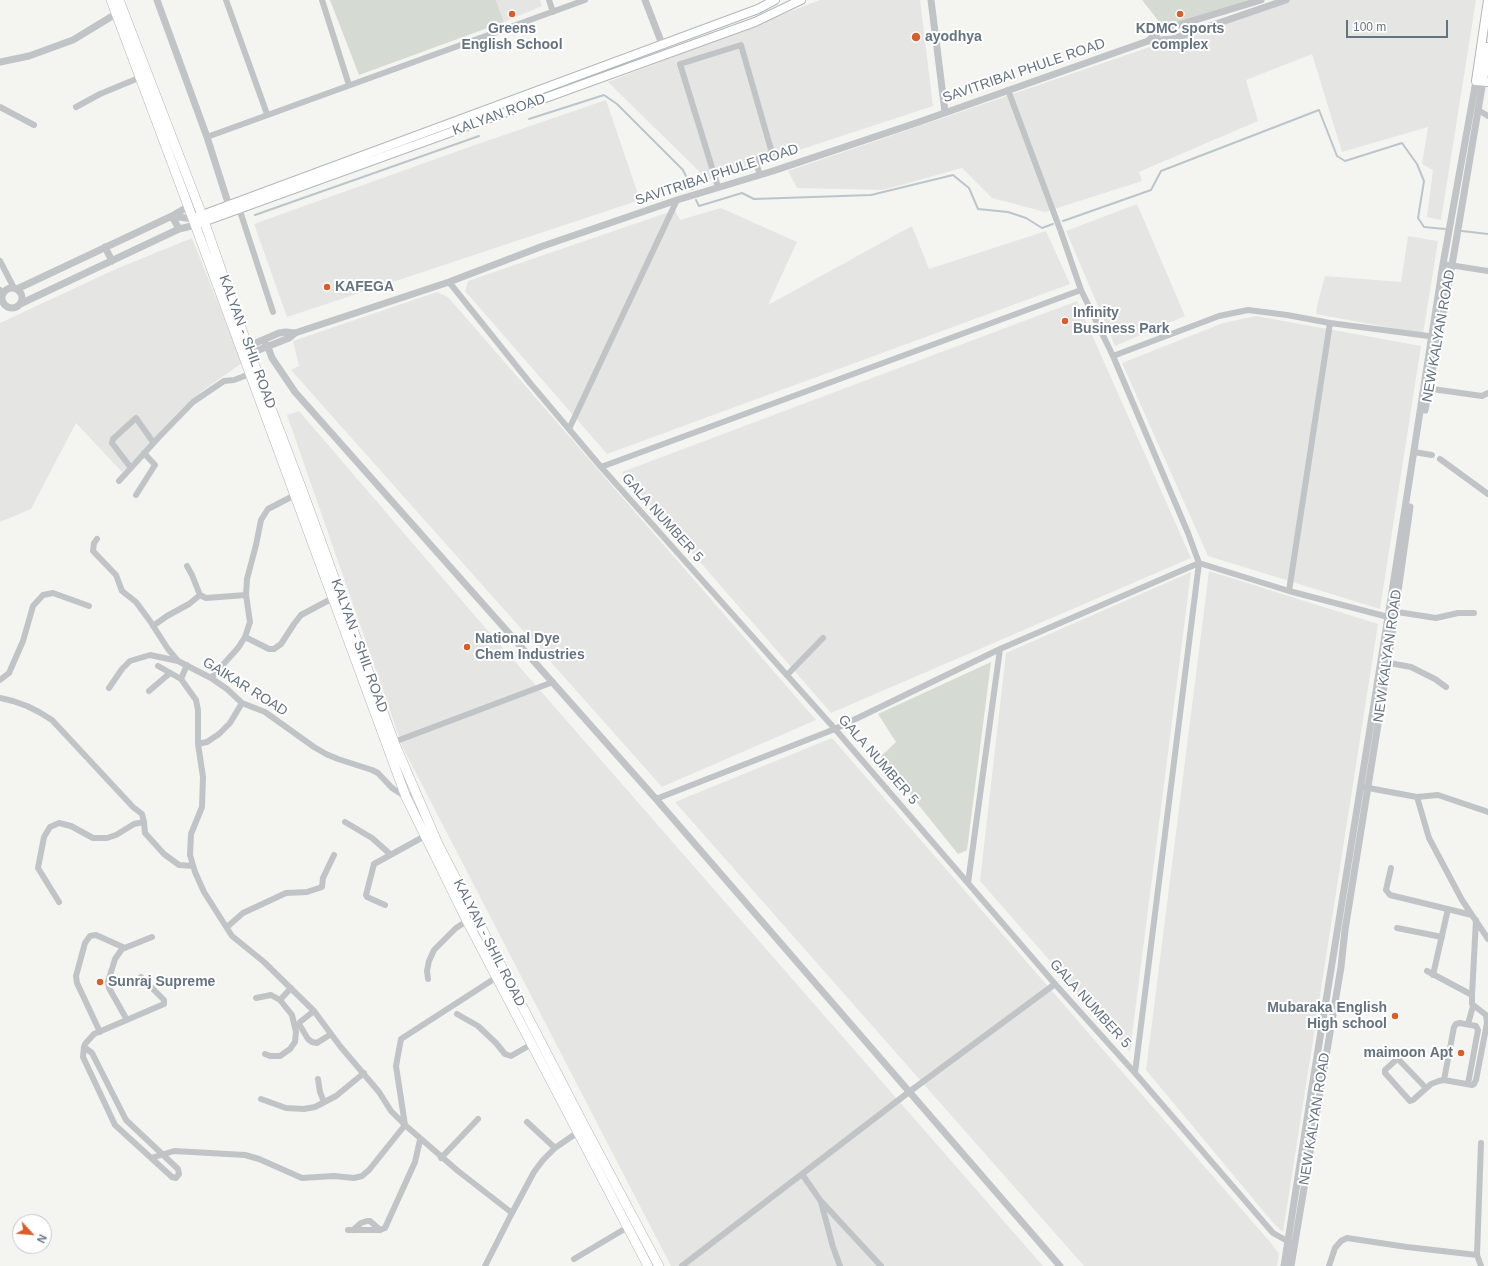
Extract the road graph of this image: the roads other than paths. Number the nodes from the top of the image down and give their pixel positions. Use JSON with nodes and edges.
{"nodes":[{"id":1,"x":111,"y":0,"type":"edge"},
{"id":2,"x":119,"y":0,"type":"edge"},
{"id":3,"x":157,"y":0,"type":"edge"},
{"id":4,"x":226,"y":0,"type":"edge"},
{"id":5,"x":322,"y":0,"type":"edge"},
{"id":6,"x":549,"y":0,"type":"edge"},
{"id":7,"x":585,"y":0,"type":"edge"},
{"id":8,"x":645,"y":0,"type":"edge"},
{"id":9,"x":775,"y":0,"type":"edge"},
{"id":10,"x":800,"y":0,"type":"edge"},
{"id":11,"x":931,"y":0,"type":"edge"},
{"id":12,"x":1261,"y":0,"type":"edge"},
{"id":13,"x":1286,"y":0,"type":"edge"},
{"id":14,"x":1488,"y":0,"type":"edge"},
{"id":15,"x":120,"y":12,"type":"junction"},
{"id":16,"x":553,"y":12,"type":"junction"},
{"id":17,"x":732,"y":19,"type":"junction"},
{"id":18,"x":735,"y":29,"type":"junction"},
{"id":19,"x":1148,"y":41,"type":"junction"},
{"id":20,"x":662,"y":44,"type":"junction"},
{"id":21,"x":1488,"y":47,"type":"edge"},
{"id":22,"x":668,"y":53,"type":"junction"},
{"id":23,"x":0,"y":62,"type":"edge"},
{"id":24,"x":1483,"y":71,"type":"edge"},
{"id":25,"x":141,"y":77,"type":"junction"},
{"id":26,"x":1482,"y":81,"type":"edge"},
{"id":27,"x":349,"y":85,"type":"junction"},
{"id":28,"x":1008,"y":90,"type":"junction"},
{"id":29,"x":0,"y":107,"type":"edge"},
{"id":30,"x":76,"y":107,"type":"dead end"},
{"id":31,"x":1478,"y":110,"type":"junction"},
{"id":32,"x":945,"y":112,"type":"junction"},
{"id":33,"x":267,"y":114,"type":"junction"},
{"id":34,"x":1488,"y":116,"type":"edge"},
{"id":35,"x":34,"y":125,"type":"dead end"},
{"id":36,"x":207,"y":137,"type":"junction"},
{"id":37,"x":1467,"y":152,"type":"junction"},
{"id":38,"x":760,"y":175,"type":"junction"},
{"id":39,"x":718,"y":187,"type":"junction"},
{"id":40,"x":677,"y":200,"type":"junction"},
{"id":41,"x":239,"y":205,"type":"junction"},
{"id":42,"x":189,"y":206,"type":"junction"},
{"id":43,"x":230,"y":208,"type":"junction"},
{"id":44,"x":172,"y":216,"type":"junction"},
{"id":45,"x":199,"y":220,"type":"junction"},
{"id":46,"x":179,"y":229,"type":"junction"},
{"id":47,"x":105,"y":247,"type":"junction"},
{"id":48,"x":0,"y":261,"type":"edge"},
{"id":49,"x":112,"y":261,"type":"junction"},
{"id":50,"x":1443,"y":264,"type":"junction"},
{"id":51,"x":1452,"y":265,"type":"junction"},
{"id":52,"x":1488,"y":271,"type":"edge"},
{"id":53,"x":449,"y":282,"type":"junction"},
{"id":54,"x":15,"y":288,"type":"junction"},
{"id":55,"x":1081,"y":290,"type":"junction"},
{"id":56,"x":1,"y":295,"type":"edge"},
{"id":57,"x":20,"y":304,"type":"junction"},
{"id":58,"x":9,"y":308,"type":"junction"},
{"id":59,"x":0,"y":312,"type":"edge"},
{"id":60,"x":273,"y":312,"type":"dead end"},
{"id":61,"x":1330,"y":323,"type":"junction"},
{"id":62,"x":295,"y":333,"type":"junction"},
{"id":63,"x":1436,"y":337,"type":"junction"},
{"id":64,"x":263,"y":340,"type":"junction"},
{"id":65,"x":268,"y":347,"type":"junction"},
{"id":66,"x":245,"y":351,"type":"junction"},
{"id":67,"x":1113,"y":356,"type":"junction"},
{"id":68,"x":250,"y":374,"type":"junction"},
{"id":69,"x":1427,"y":388,"type":"junction"},
{"id":70,"x":1488,"y":393,"type":"edge"},
{"id":71,"x":569,"y":429,"type":"junction"},
{"id":72,"x":153,"y":442,"type":"junction"},
{"id":73,"x":1416,"y":452,"type":"junction"},
{"id":74,"x":144,"y":454,"type":"junction"},
{"id":75,"x":1432,"y":455,"type":"dead end"},
{"id":76,"x":1440,"y":459,"type":"dead end"},
{"id":77,"x":601,"y":467,"type":"junction"},
{"id":78,"x":131,"y":468,"type":"junction"},
{"id":79,"x":120,"y":481,"type":"dead end"},
{"id":80,"x":1488,"y":494,"type":"edge"},
{"id":81,"x":136,"y":495,"type":"dead end"},
{"id":82,"x":294,"y":495,"type":"junction"},
{"id":83,"x":97,"y":539,"type":"dead end"},
{"id":84,"x":323,"y":560,"type":"junction"},
{"id":85,"x":1399,"y":560,"type":"junction"},
{"id":86,"x":1199,"y":563,"type":"junction"},
{"id":87,"x":187,"y":566,"type":"dead end"},
{"id":88,"x":1289,"y":591,"type":"junction"},
{"id":89,"x":200,"y":595,"type":"junction"},
{"id":90,"x":246,"y":595,"type":"junction"},
{"id":91,"x":333,"y":598,"type":"junction"},
{"id":92,"x":89,"y":606,"type":"dead end"},
{"id":93,"x":1474,"y":613,"type":"dead end"},
{"id":94,"x":1392,"y":615,"type":"junction"},
{"id":95,"x":154,"y":626,"type":"junction"},
{"id":96,"x":245,"y":637,"type":"junction"},
{"id":97,"x":823,"y":638,"type":"dead end"},
{"id":98,"x":1000,"y":649,"type":"junction"},
{"id":99,"x":178,"y":661,"type":"junction"},
{"id":100,"x":1384,"y":662,"type":"junction"},
{"id":101,"x":187,"y":665,"type":"junction"},
{"id":102,"x":158,"y":666,"type":"dead end"},
{"id":103,"x":170,"y":674,"type":"junction"},
{"id":104,"x":787,"y":675,"type":"junction"},
{"id":105,"x":211,"y":678,"type":"junction"},
{"id":106,"x":181,"y":679,"type":"junction"},
{"id":107,"x":0,"y":680,"type":"edge"},
{"id":108,"x":553,"y":682,"type":"junction"},
{"id":109,"x":1446,"y":687,"type":"dead end"},
{"id":110,"x":109,"y":688,"type":"dead end"},
{"id":111,"x":149,"y":691,"type":"dead end"},
{"id":112,"x":0,"y":698,"type":"edge"},
{"id":113,"x":242,"y":703,"type":"junction"},
{"id":114,"x":835,"y":729,"type":"junction"},
{"id":115,"x":394,"y":742,"type":"junction"},
{"id":116,"x":198,"y":744,"type":"junction"},
{"id":117,"x":1360,"y":787,"type":"junction"},
{"id":118,"x":1368,"y":788,"type":"junction"},
{"id":119,"x":416,"y":793,"type":"junction"},
{"id":120,"x":406,"y":797,"type":"junction"},
{"id":121,"x":1417,"y":797,"type":"junction"},
{"id":122,"x":656,"y":799,"type":"junction"},
{"id":123,"x":1488,"y":812,"type":"edge"},
{"id":124,"x":144,"y":822,"type":"junction"},
{"id":125,"x":345,"y":822,"type":"dead end"},
{"id":126,"x":425,"y":836,"type":"junction"},
{"id":127,"x":390,"y":854,"type":"junction"},
{"id":128,"x":334,"y":855,"type":"dead end"},
{"id":129,"x":193,"y":866,"type":"junction"},
{"id":130,"x":1391,"y":868,"type":"dead end"},
{"id":131,"x":968,"y":883,"type":"junction"},
{"id":132,"x":59,"y":902,"type":"dead end"},
{"id":133,"x":385,"y":905,"type":"dead end"},
{"id":134,"x":1448,"y":909,"type":"junction"},
{"id":135,"x":1474,"y":918,"type":"junction"},
{"id":136,"x":468,"y":921,"type":"junction"},
{"id":137,"x":227,"y":927,"type":"junction"},
{"id":138,"x":1397,"y":928,"type":"dead end"},
{"id":139,"x":152,"y":937,"type":"dead end"},
{"id":140,"x":1442,"y":937,"type":"junction"},
{"id":141,"x":1488,"y":939,"type":"edge"},
{"id":142,"x":125,"y":948,"type":"junction"},
{"id":143,"x":1332,"y":967,"type":"junction"},
{"id":144,"x":1340,"y":967,"type":"junction"},
{"id":145,"x":497,"y":976,"type":"junction"},
{"id":146,"x":141,"y":977,"type":"dead end"},
{"id":147,"x":428,"y":980,"type":"dead end"},
{"id":148,"x":1055,"y":984,"type":"junction"},
{"id":149,"x":291,"y":988,"type":"junction"},
{"id":150,"x":1472,"y":995,"type":"junction"},
{"id":151,"x":256,"y":998,"type":"dead end"},
{"id":152,"x":280,"y":1000,"type":"junction"},
{"id":153,"x":1473,"y":1006,"type":"junction"},
{"id":154,"x":314,"y":1011,"type":"junction"},
{"id":155,"x":457,"y":1014,"type":"dead end"},
{"id":156,"x":127,"y":1020,"type":"junction"},
{"id":157,"x":1468,"y":1024,"type":"junction"},
{"id":158,"x":100,"y":1032,"type":"junction"},
{"id":159,"x":331,"y":1034,"type":"junction"},
{"id":160,"x":532,"y":1044,"type":"junction"},
{"id":161,"x":84,"y":1047,"type":"junction"},
{"id":162,"x":265,"y":1054,"type":"dead end"},
{"id":163,"x":364,"y":1073,"type":"junction"},
{"id":164,"x":1135,"y":1073,"type":"junction"},
{"id":165,"x":318,"y":1079,"type":"dead end"},
{"id":166,"x":1444,"y":1080,"type":"junction"},
{"id":167,"x":1468,"y":1084,"type":"junction"},
{"id":168,"x":1426,"y":1088,"type":"junction"},
{"id":169,"x":909,"y":1092,"type":"junction"},
{"id":170,"x":261,"y":1099,"type":"dead end"},
{"id":171,"x":324,"y":1102,"type":"junction"},
{"id":172,"x":121,"y":1111,"type":"junction"},
{"id":173,"x":111,"y":1116,"type":"junction"},
{"id":174,"x":478,"y":1119,"type":"dead end"},
{"id":175,"x":527,"y":1122,"type":"dead end"},
{"id":176,"x":129,"y":1124,"type":"junction"},
{"id":177,"x":405,"y":1125,"type":"junction"},
{"id":178,"x":581,"y":1129,"type":"junction"},
{"id":179,"x":122,"y":1131,"type":"junction"},
{"id":180,"x":420,"y":1140,"type":"junction"},
{"id":181,"x":1481,"y":1143,"type":"dead end"},
{"id":182,"x":555,"y":1148,"type":"junction"},
{"id":183,"x":162,"y":1154,"type":"junction"},
{"id":184,"x":151,"y":1158,"type":"junction"},
{"id":185,"x":441,"y":1158,"type":"junction"},
{"id":186,"x":802,"y":1174,"type":"junction"},
{"id":187,"x":820,"y":1200,"type":"junction"},
{"id":188,"x":512,"y":1213,"type":"junction"},
{"id":189,"x":628,"y":1226,"type":"junction"},
{"id":190,"x":350,"y":1230,"type":"dead end"},
{"id":191,"x":1287,"y":1242,"type":"junction"},
{"id":192,"x":1295,"y":1244,"type":"junction"},
{"id":193,"x":1477,"y":1255,"type":"junction"},
{"id":194,"x":574,"y":1259,"type":"dead end"},
{"id":195,"x":485,"y":1266,"type":"edge"},
{"id":196,"x":648,"y":1266,"type":"edge"},
{"id":197,"x":659,"y":1266,"type":"edge"},
{"id":198,"x":682,"y":1266,"type":"edge"},
{"id":199,"x":840,"y":1266,"type":"edge"},
{"id":200,"x":880,"y":1266,"type":"edge"},
{"id":201,"x":1060,"y":1266,"type":"edge"},
{"id":202,"x":1284,"y":1266,"type":"edge"},
{"id":203,"x":1292,"y":1266,"type":"edge"},
{"id":204,"x":1329,"y":1266,"type":"edge"},
{"id":205,"x":1481,"y":1266,"type":"edge"}],
"edges":[{"from":1,"to":15,"type":"main road","name":"KALYAN - SHIL ROAD"},
{"from":2,"to":15,"type":"main road","name":"KALYAN - SHIL ROAD"},
{"from":3,"to":36,"type":"street"},
{"from":4,"to":33,"type":"street"},
{"from":5,"to":27,"type":"street"},
{"from":6,"to":16,"type":"street"},
{"from":7,"to":16,"type":"street"},
{"from":8,"to":20,"type":"street"},
{"from":9,"to":17,"type":"main road","name":"KALYAN ROAD"},
{"from":10,"to":18,"type":"main road","name":"KALYAN ROAD"},
{"from":11,"to":32,"type":"street"},
{"from":12,"to":19,"type":"street","name":"SAVITRIBAI PHULE ROAD"},
{"from":13,"to":19,"type":"street","name":"SAVITRIBAI PHULE ROAD"},
{"from":14,"to":24,"type":"main road","name":"NEW KALYAN ROAD"},
{"from":15,"to":23,"type":"street"},
{"from":15,"to":25,"type":"main road","name":"KALYAN - SHIL ROAD"},
{"from":15,"to":45,"type":"main road","name":"KALYAN - SHIL ROAD"},
{"from":16,"to":27,"type":"street"},
{"from":17,"to":18,"type":"main road"},
{"from":17,"to":20,"type":"main road","name":"KALYAN ROAD"},
{"from":18,"to":22,"type":"main road","name":"KALYAN ROAD"},
{"from":19,"to":28,"type":"street","name":"SAVITRIBAI PHULE ROAD"},
{"from":20,"to":22,"type":"street"},
{"from":20,"to":41,"type":"main road","name":"KALYAN ROAD"},
{"from":21,"to":24,"type":"main road","name":"NEW KALYAN ROAD"},
{"from":22,"to":41,"type":"main road","name":"KALYAN ROAD"},
{"from":24,"to":26,"type":"main road","name":"NEW KALYAN ROAD"},
{"from":25,"to":30,"type":"street"},
{"from":25,"to":42,"type":"main road","name":"KALYAN - SHIL ROAD"},
{"from":26,"to":31,"type":"street","name":"NEW KALYAN ROAD"},
{"from":26,"to":37,"type":"street","name":"NEW KALYAN ROAD"},
{"from":27,"to":33,"type":"street"},
{"from":28,"to":32,"type":"street","name":"SAVITRIBAI PHULE ROAD"},
{"from":28,"to":55,"type":"street"},
{"from":29,"to":35,"type":"street"},
{"from":31,"to":34,"type":"street"},
{"from":31,"to":37,"type":"street","name":"NEW KALYAN ROAD"},
{"from":32,"to":38,"type":"street","name":"SAVITRIBAI PHULE ROAD"},
{"from":33,"to":36,"type":"street"},
{"from":36,"to":43,"type":"street"},
{"from":37,"to":50,"type":"street","name":"NEW KALYAN ROAD"},
{"from":37,"to":51,"type":"street","name":"NEW KALYAN ROAD"},
{"from":38,"to":39,"type":"street","name":"SAVITRIBAI PHULE ROAD"},
{"from":38,"to":39,"type":"street"},
{"from":39,"to":40,"type":"street","name":"SAVITRIBAI PHULE ROAD"},
{"from":40,"to":53,"type":"street","name":"SAVITRIBAI PHULE ROAD"},
{"from":40,"to":71,"type":"street"},
{"from":41,"to":43,"type":"main road","name":"KALYAN ROAD"},
{"from":41,"to":60,"type":"street"},
{"from":42,"to":44,"type":"street"},
{"from":42,"to":45,"type":"main road","name":"KALYAN - SHIL ROAD"},
{"from":43,"to":45,"type":"main road","name":"KALYAN ROAD"},
{"from":44,"to":45,"type":"street"},
{"from":44,"to":46,"type":"street"},
{"from":44,"to":47,"type":"street"},
{"from":45,"to":46,"type":"street"},
{"from":45,"to":66,"type":"main road","name":"KALYAN - SHIL ROAD"},
{"from":46,"to":49,"type":"street"},
{"from":47,"to":49,"type":"street"},
{"from":47,"to":54,"type":"street"},
{"from":48,"to":54,"type":"street"},
{"from":49,"to":57,"type":"street"},
{"from":50,"to":51,"type":"street"},
{"from":50,"to":63,"type":"street","name":"NEW KALYAN ROAD"},
{"from":51,"to":52,"type":"street"},
{"from":51,"to":63,"type":"street","name":"NEW KALYAN ROAD"},
{"from":53,"to":62,"type":"street","name":"SAVITRIBAI PHULE ROAD"},
{"from":53,"to":71,"type":"street","name":"GALA NUMBER 5"},
{"from":54,"to":56,"type":"street"},
{"from":54,"to":57,"type":"street"},
{"from":55,"to":67,"type":"street"},
{"from":55,"to":77,"type":"street"},
{"from":56,"to":58,"type":"street"},
{"from":57,"to":58,"type":"street"},
{"from":58,"to":59,"type":"street"},
{"from":61,"to":63,"type":"street"},
{"from":61,"to":67,"type":"street"},
{"from":61,"to":88,"type":"street"},
{"from":62,"to":64,"type":"street","name":"SAVITRIBAI PHULE ROAD"},
{"from":62,"to":65,"type":"street","name":"SAVITRIBAI PHULE ROAD"},
{"from":63,"to":69,"type":"street","name":"NEW KALYAN ROAD"},
{"from":64,"to":65,"type":"street"},
{"from":64,"to":66,"type":"street","name":"SAVITRIBAI PHULE ROAD"},
{"from":65,"to":66,"type":"street","name":"SAVITRIBAI PHULE ROAD"},
{"from":65,"to":108,"type":"street"},
{"from":66,"to":68,"type":"main road","name":"KALYAN - SHIL ROAD"},
{"from":66,"to":84,"type":"main road","name":"KALYAN - SHIL ROAD"},
{"from":67,"to":86,"type":"street"},
{"from":68,"to":72,"type":"street"},
{"from":68,"to":82,"type":"main road","name":"KALYAN - SHIL ROAD"},
{"from":69,"to":70,"type":"street"},
{"from":69,"to":73,"type":"street","name":"NEW KALYAN ROAD"},
{"from":71,"to":77,"type":"street","name":"GALA NUMBER 5"},
{"from":72,"to":74,"type":"street"},
{"from":72,"to":78,"type":"street"},
{"from":73,"to":75,"type":"street"},
{"from":73,"to":85,"type":"street","name":"NEW KALYAN ROAD"},
{"from":73,"to":85,"type":"street","name":"NEW KALYAN ROAD"},
{"from":74,"to":78,"type":"street"},
{"from":74,"to":81,"type":"street"},
{"from":76,"to":80,"type":"street"},
{"from":77,"to":104,"type":"street","name":"GALA NUMBER 5"},
{"from":78,"to":79,"type":"street"},
{"from":82,"to":84,"type":"main road","name":"KALYAN - SHIL ROAD"},
{"from":82,"to":90,"type":"street"},
{"from":83,"to":95,"type":"street"},
{"from":84,"to":91,"type":"main road","name":"KALYAN - SHIL ROAD"},
{"from":84,"to":115,"type":"main road","name":"KALYAN - SHIL ROAD"},
{"from":85,"to":94,"type":"street"},
{"from":86,"to":88,"type":"street"},
{"from":86,"to":98,"type":"street"},
{"from":86,"to":164,"type":"street"},
{"from":87,"to":89,"type":"street"},
{"from":88,"to":94,"type":"street"},
{"from":89,"to":90,"type":"street"},
{"from":89,"to":95,"type":"street"},
{"from":90,"to":96,"type":"street"},
{"from":91,"to":96,"type":"street"},
{"from":91,"to":120,"type":"main road","name":"KALYAN - SHIL ROAD"},
{"from":92,"to":107,"type":"street"},
{"from":93,"to":94,"type":"street"},
{"from":94,"to":100,"type":"street"},
{"from":95,"to":99,"type":"street"},
{"from":96,"to":105,"type":"street"},
{"from":97,"to":104,"type":"street"},
{"from":98,"to":114,"type":"street"},
{"from":98,"to":131,"type":"street"},
{"from":99,"to":101,"type":"street"},
{"from":99,"to":110,"type":"street"},
{"from":100,"to":109,"type":"street"},
{"from":100,"to":117,"type":"street"},
{"from":100,"to":118,"type":"street","name":"NEW KALYAN ROAD"},
{"from":101,"to":105,"type":"street","name":"GAIKAR ROAD"},
{"from":101,"to":106,"type":"street","name":"GAIKAR ROAD"},
{"from":102,"to":103,"type":"street"},
{"from":103,"to":106,"type":"street"},
{"from":103,"to":111,"type":"street"},
{"from":104,"to":114,"type":"street","name":"GALA NUMBER 5"},
{"from":105,"to":113,"type":"street","name":"GAIKAR ROAD"},
{"from":106,"to":116,"type":"street"},
{"from":108,"to":115,"type":"street"},
{"from":108,"to":122,"type":"street"},
{"from":112,"to":124,"type":"street"},
{"from":113,"to":116,"type":"street"},
{"from":113,"to":120,"type":"street","name":"GAIKAR ROAD"},
{"from":114,"to":122,"type":"street"},
{"from":114,"to":131,"type":"street","name":"GALA NUMBER 5"},
{"from":115,"to":119,"type":"main road","name":"KALYAN - SHIL ROAD"},
{"from":116,"to":129,"type":"street"},
{"from":117,"to":118,"type":"street"},
{"from":117,"to":143,"type":"street"},
{"from":118,"to":121,"type":"street"},
{"from":118,"to":144,"type":"street","name":"NEW KALYAN ROAD"},
{"from":119,"to":120,"type":"street"},
{"from":119,"to":178,"type":"main road","name":"KALYAN - SHIL ROAD"},
{"from":120,"to":126,"type":"main road","name":"KALYAN - SHIL ROAD"},
{"from":121,"to":123,"type":"street"},
{"from":121,"to":135,"type":"street"},
{"from":122,"to":169,"type":"street"},
{"from":124,"to":129,"type":"street"},
{"from":124,"to":132,"type":"street"},
{"from":125,"to":127,"type":"street"},
{"from":126,"to":127,"type":"street"},
{"from":126,"to":136,"type":"main road","name":"KALYAN - SHIL ROAD"},
{"from":127,"to":133,"type":"street"},
{"from":128,"to":137,"type":"street"},
{"from":129,"to":137,"type":"street"},
{"from":130,"to":134,"type":"street"},
{"from":131,"to":148,"type":"street","name":"GALA NUMBER 5"},
{"from":134,"to":135,"type":"street"},
{"from":134,"to":140,"type":"street"},
{"from":135,"to":141,"type":"street"},
{"from":135,"to":150,"type":"street"},
{"from":136,"to":145,"type":"main road","name":"KALYAN - SHIL ROAD"},
{"from":136,"to":147,"type":"street"},
{"from":137,"to":149,"type":"street"},
{"from":138,"to":140,"type":"street"},
{"from":139,"to":142,"type":"street"},
{"from":140,"to":150,"type":"street"},
{"from":142,"to":156,"type":"street"},
{"from":142,"to":158,"type":"street"},
{"from":143,"to":144,"type":"street"},
{"from":143,"to":191,"type":"street"},
{"from":144,"to":192,"type":"street","name":"NEW KALYAN ROAD"},
{"from":145,"to":160,"type":"main road","name":"KALYAN - SHIL ROAD"},
{"from":145,"to":177,"type":"street"},
{"from":146,"to":156,"type":"street"},
{"from":148,"to":164,"type":"street","name":"GALA NUMBER 5"},
{"from":148,"to":169,"type":"street"},
{"from":149,"to":152,"type":"street"},
{"from":149,"to":154,"type":"street"},
{"from":150,"to":153,"type":"street"},
{"from":151,"to":152,"type":"street"},
{"from":152,"to":162,"type":"street"},
{"from":153,"to":157,"type":"street"},
{"from":153,"to":167,"type":"street"},
{"from":154,"to":159,"type":"street"},
{"from":154,"to":159,"type":"street"},
{"from":155,"to":160,"type":"street"},
{"from":156,"to":158,"type":"street"},
{"from":157,"to":166,"type":"street"},
{"from":157,"to":167,"type":"street"},
{"from":158,"to":161,"type":"street"},
{"from":159,"to":163,"type":"street"},
{"from":160,"to":178,"type":"main road","name":"KALYAN - SHIL ROAD"},
{"from":161,"to":172,"type":"street"},
{"from":161,"to":173,"type":"street"},
{"from":163,"to":171,"type":"street"},
{"from":163,"to":177,"type":"street"},
{"from":164,"to":191,"type":"street","name":"GALA NUMBER 5"},
{"from":165,"to":171,"type":"street"},
{"from":166,"to":167,"type":"street"},
{"from":166,"to":168,"type":"street"},
{"from":168,"to":168,"type":"street"},
{"from":169,"to":186,"type":"street"},
{"from":169,"to":201,"type":"street"},
{"from":170,"to":171,"type":"street"},
{"from":172,"to":173,"type":"street"},
{"from":172,"to":176,"type":"street"},
{"from":173,"to":179,"type":"street"},
{"from":174,"to":185,"type":"street"},
{"from":175,"to":182,"type":"street"},
{"from":176,"to":179,"type":"street"},
{"from":176,"to":183,"type":"street"},
{"from":177,"to":180,"type":"street"},
{"from":177,"to":183,"type":"street"},
{"from":178,"to":182,"type":"street"},
{"from":178,"to":189,"type":"main road","name":"KALYAN - SHIL ROAD"},
{"from":178,"to":197,"type":"main road","name":"KALYAN - SHIL ROAD"},
{"from":179,"to":184,"type":"street"},
{"from":180,"to":185,"type":"street"},
{"from":180,"to":190,"type":"street"},
{"from":181,"to":193,"type":"street"},
{"from":182,"to":188,"type":"street"},
{"from":183,"to":184,"type":"street"},
{"from":183,"to":184,"type":"street"},
{"from":185,"to":188,"type":"street"},
{"from":186,"to":187,"type":"street"},
{"from":186,"to":198,"type":"street"},
{"from":187,"to":199,"type":"street"},
{"from":187,"to":200,"type":"street"},
{"from":188,"to":195,"type":"street"},
{"from":189,"to":194,"type":"street"},
{"from":189,"to":196,"type":"main road","name":"KALYAN - SHIL ROAD"},
{"from":191,"to":192,"type":"street","name":"GALA NUMBER 5"},
{"from":191,"to":202,"type":"street"},
{"from":192,"to":203,"type":"street","name":"NEW KALYAN ROAD"},
{"from":193,"to":204,"type":"street"},
{"from":193,"to":205,"type":"street"}]}
